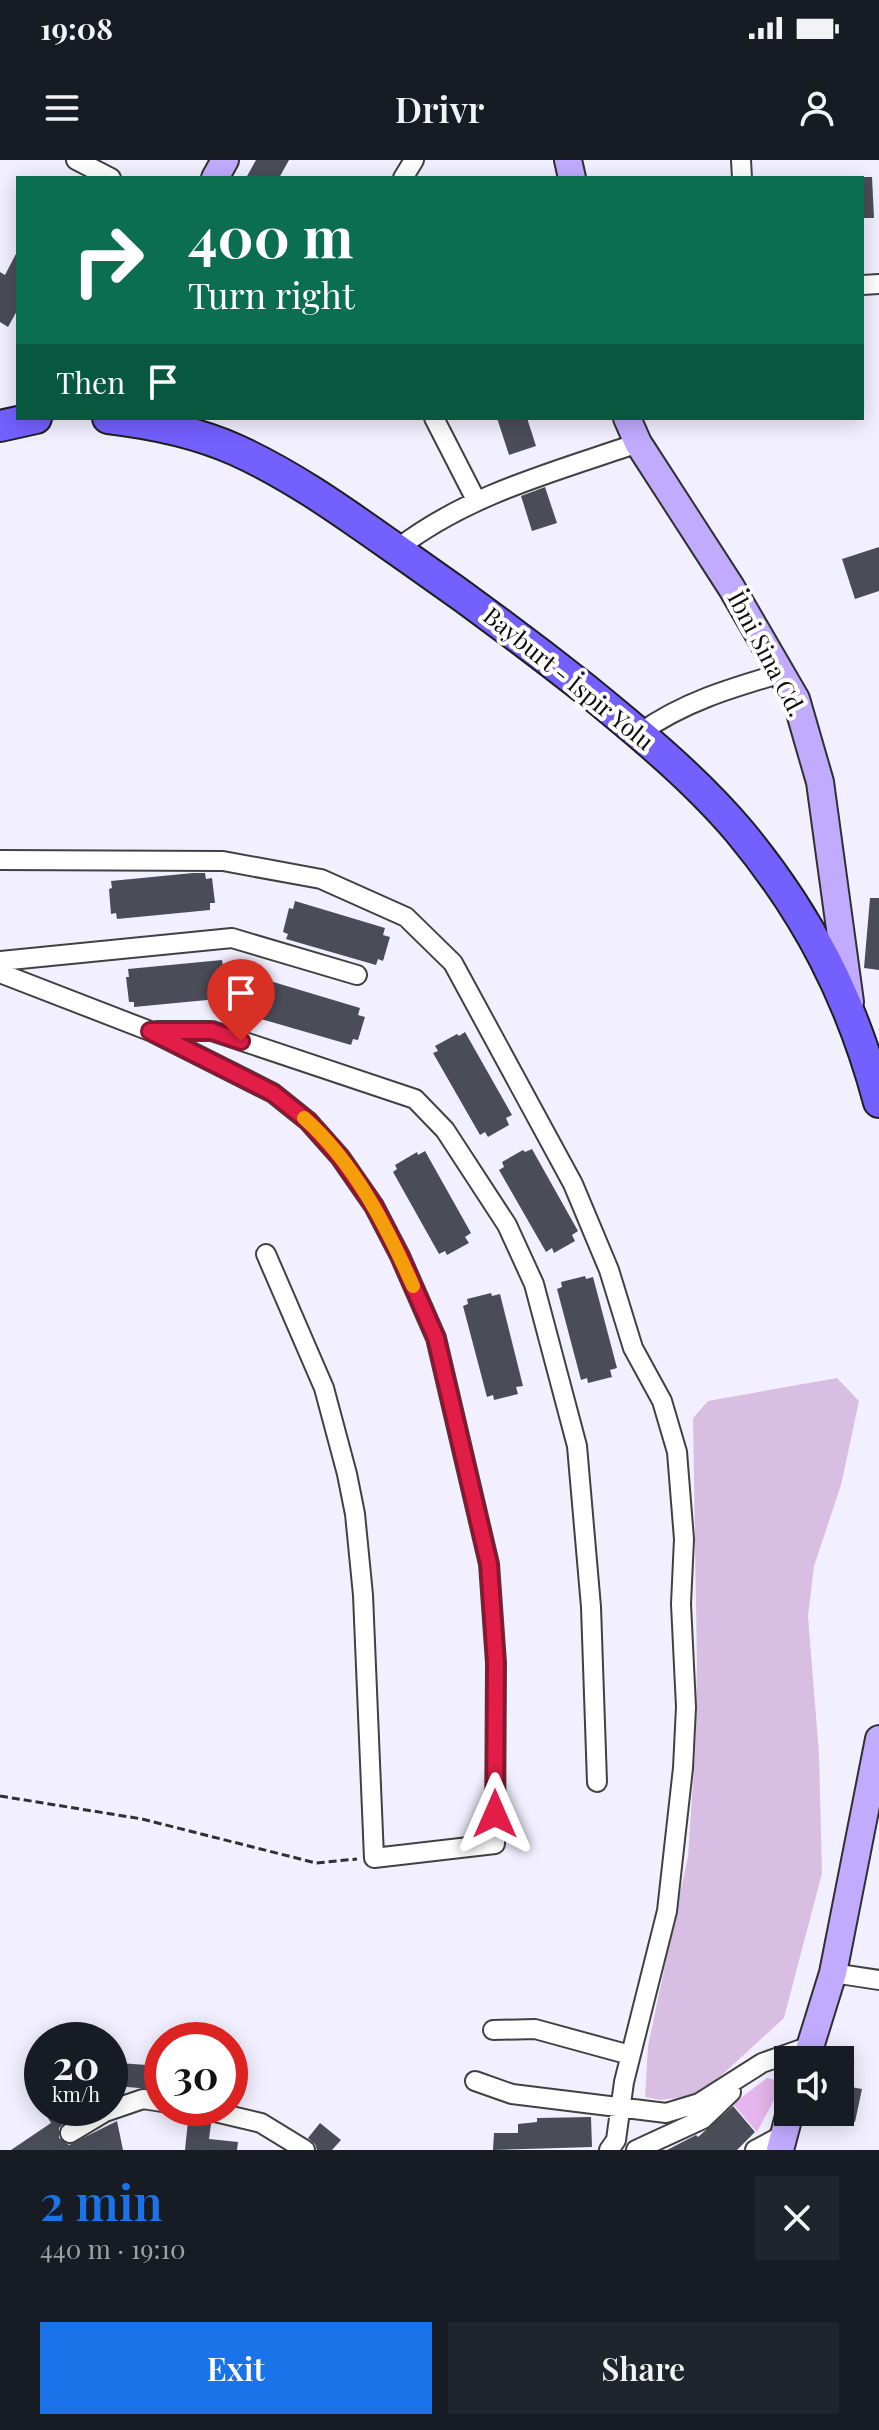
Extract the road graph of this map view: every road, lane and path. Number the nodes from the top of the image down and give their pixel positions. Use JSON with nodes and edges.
{"nodes":[{"id":1,"x":76,"y":160,"type":"edge"},
{"id":2,"x":107,"y":176,"type":"edge"},
{"id":3,"x":27,"y":420,"type":"edge"},
{"id":4,"x":130,"y":420,"type":"edge"},
{"id":5,"x":435,"y":420,"type":"edge"},
{"id":6,"x":628,"y":420,"type":"edge"},
{"id":7,"x":164,"y":423,"type":"edge"},
{"id":8,"x":0,"y":426,"type":"edge"},
{"id":9,"x":638,"y":443,"type":"junction"},
{"id":10,"x":476,"y":500,"type":"junction"},
{"id":11,"x":397,"y":549,"type":"junction"},
{"id":12,"x":782,"y":673,"type":"junction"},
{"id":13,"x":640,"y":733,"type":"junction"},
{"id":14,"x":0,"y":860,"type":"edge"},
{"id":15,"x":0,"y":961,"type":"edge"},
{"id":16,"x":0,"y":973,"type":"edge"},
{"id":17,"x":357,"y":975,"type":"dead end"},
{"id":18,"x":851,"y":1011,"type":"junction"},
{"id":19,"x":150,"y":1031,"type":"junction"},
{"id":20,"x":879,"y":1102,"type":"edge"},
{"id":21,"x":266,"y":1254,"type":"dead end"},
{"id":22,"x":879,"y":1739,"type":"edge"},
{"id":23,"x":597,"y":1782,"type":"dead end"},
{"id":24,"x":0,"y":1796,"type":"edge"},
{"id":25,"x":374,"y":1858,"type":"junction"},
{"id":26,"x":833,"y":1973,"type":"junction"},
{"id":27,"x":879,"y":1980,"type":"edge"},
{"id":28,"x":493,"y":2030,"type":"dead end"},
{"id":29,"x":810,"y":2046,"type":"edge"},
{"id":30,"x":630,"y":2055,"type":"junction"},
{"id":31,"x":774,"y":2060,"type":"edge"},
{"id":32,"x":762,"y":2063,"type":"junction"},
{"id":33,"x":475,"y":2081,"type":"dead end"},
{"id":34,"x":144,"y":2099,"type":"edge"},
{"id":35,"x":620,"y":2108,"type":"junction"},
{"id":36,"x":248,"y":2120,"type":"edge"},
{"id":37,"x":784,"y":2132,"type":"edge"},
{"id":38,"x":70,"y":2133,"type":"dead end"},
{"id":39,"x":305,"y":2150,"type":"edge"},
{"id":40,"x":609,"y":2150,"type":"edge"},
{"id":41,"x":636,"y":2150,"type":"edge"},
{"id":42,"x":755,"y":2150,"type":"edge"}],
"edges":[{"from":1,"to":2,"type":"street"},
{"from":3,"to":8,"type":"main road"},
{"from":4,"to":7,"type":"main road","name":"Bayburt - İspir Yolu"},
{"from":5,"to":10,"type":"street"},
{"from":6,"to":9,"type":"main road","name":"İbni Sina Cd."},
{"from":7,"to":11,"type":"main road","name":"Bayburt - İspir Yolu"},
{"from":9,"to":10,"type":"street"},
{"from":9,"to":12,"type":"main road","name":"İbni Sina Cd."},
{"from":10,"to":11,"type":"street"},
{"from":11,"to":13,"type":"main road","name":"Bayburt - İspir Yolu"},
{"from":12,"to":13,"type":"street"},
{"from":12,"to":18,"type":"main road","name":"İbni Sina Cd."},
{"from":13,"to":18,"type":"main road","name":"Bayburt - İspir Yolu"},
{"from":14,"to":30,"type":"street"},
{"from":15,"to":17,"type":"street"},
{"from":16,"to":19,"type":"street"},
{"from":18,"to":20,"type":"main road","name":"Bayburt - İspir Yolu"},
{"from":19,"to":23,"type":"street"},
{"from":19,"to":25,"type":"street"},
{"from":21,"to":25,"type":"street"},
{"from":22,"to":26,"type":"main road"},
{"from":24,"to":25,"type":"path"},
{"from":26,"to":27,"type":"street"},
{"from":26,"to":29,"type":"main road"},
{"from":28,"to":30,"type":"street"},
{"from":30,"to":35,"type":"street"},
{"from":31,"to":32,"type":"street"},
{"from":32,"to":35,"type":"street"},
{"from":32,"to":41,"type":"street"},
{"from":33,"to":35,"type":"street"},
{"from":34,"to":38,"type":"street"},
{"from":35,"to":40,"type":"street"},
{"from":36,"to":39,"type":"street"},
{"from":37,"to":42,"type":"street"}]}
